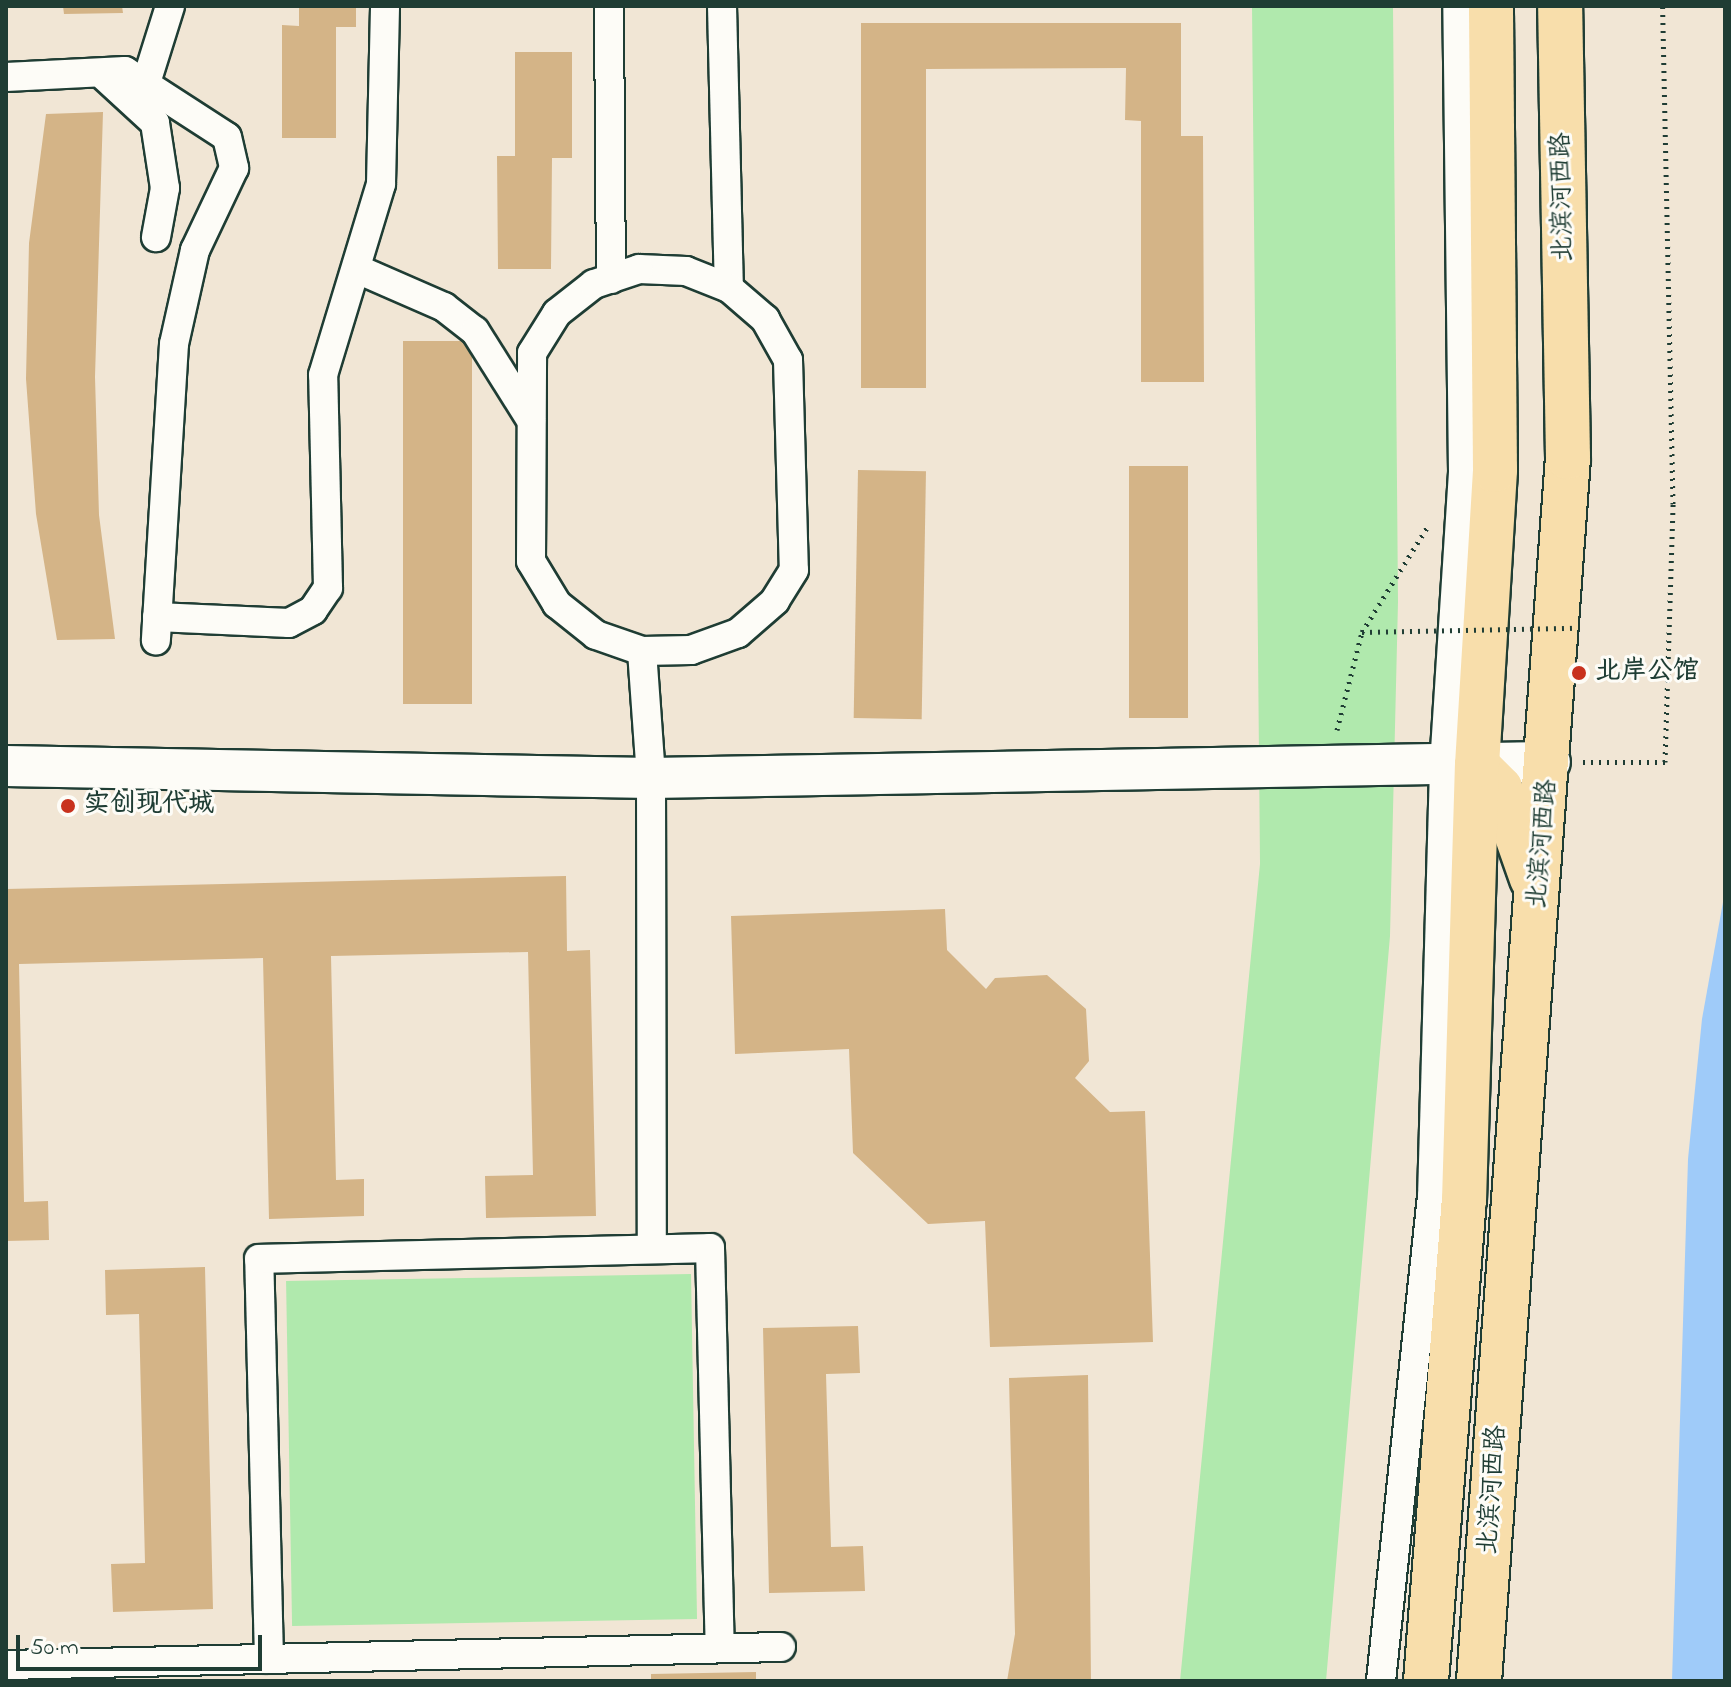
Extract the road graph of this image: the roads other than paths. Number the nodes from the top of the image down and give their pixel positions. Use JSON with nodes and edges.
{"nodes":[{"id":1,"x":170,"y":6,"type":"edge"},
{"id":2,"x":385,"y":6,"type":"edge"},
{"id":3,"x":609,"y":6,"type":"edge"},
{"id":4,"x":722,"y":6,"type":"edge"},
{"id":5,"x":1457,"y":6,"type":"edge"},
{"id":6,"x":1491,"y":6,"type":"edge"},
{"id":7,"x":1560,"y":6,"type":"edge"},
{"id":8,"x":6,"y":77,"type":"edge"},
{"id":9,"x":105,"y":77,"type":"junction"},
{"id":10,"x":145,"y":86,"type":"junction"},
{"id":11,"x":156,"y":237,"type":"dead end"},
{"id":12,"x":357,"y":269,"type":"junction"},
{"id":13,"x":611,"y":279,"type":"junction"},
{"id":14,"x":729,"y":288,"type":"junction"},
{"id":15,"x":531,"y":421,"type":"junction"},
{"id":16,"x":642,"y":651,"type":"junction"},
{"id":17,"x":1550,"y":762,"type":"junction"},
{"id":18,"x":1460,"y":765,"type":"junction"},
{"id":19,"x":6,"y":766,"type":"edge"},
{"id":20,"x":651,"y":778,"type":"junction"},
{"id":21,"x":1538,"y":914,"type":"junction"},
{"id":22,"x":652,"y":1249,"type":"junction"},
{"id":23,"x":781,"y":1647,"type":"dead end"},
{"id":24,"x":720,"y":1648,"type":"junction"},
{"id":25,"x":269,"y":1659,"type":"junction"},
{"id":26,"x":6,"y":1665,"type":"edge"},
{"id":27,"x":1381,"y":1681,"type":"edge"},
{"id":28,"x":1426,"y":1681,"type":"edge"},
{"id":29,"x":1479,"y":1681,"type":"edge"}],
"edges":[{"from":1,"to":10,"type":"street"},
{"from":2,"to":12,"type":"street"},
{"from":3,"to":13,"type":"street"},
{"from":4,"to":14,"type":"street"},
{"from":5,"to":18,"type":"street"},
{"from":6,"to":18,"type":"main road","name":"北滨河西路"},
{"from":7,"to":17,"type":"main road","name":"北滨河西路"},
{"from":8,"to":9,"type":"street"},
{"from":9,"to":10,"type":"street"},
{"from":9,"to":11,"type":"street"},
{"from":10,"to":12,"type":"street"},
{"from":12,"to":15,"type":"street"},
{"from":13,"to":14,"type":"street"},
{"from":13,"to":15,"type":"street"},
{"from":14,"to":16,"type":"street"},
{"from":15,"to":16,"type":"street"},
{"from":16,"to":20,"type":"street"},
{"from":17,"to":18,"type":"street"},
{"from":17,"to":21,"type":"main road","name":"北滨河西路"},
{"from":18,"to":20,"type":"street"},
{"from":18,"to":21,"type":"main road"},
{"from":18,"to":27,"type":"street"},
{"from":18,"to":28,"type":"main road","name":"北滨河西路"},
{"from":19,"to":20,"type":"street"},
{"from":20,"to":22,"type":"street"},
{"from":21,"to":29,"type":"main road","name":"北滨河西路"},
{"from":22,"to":24,"type":"street"},
{"from":22,"to":25,"type":"street"},
{"from":23,"to":24,"type":"street"},
{"from":24,"to":25,"type":"street"},
{"from":25,"to":26,"type":"street"}]}
